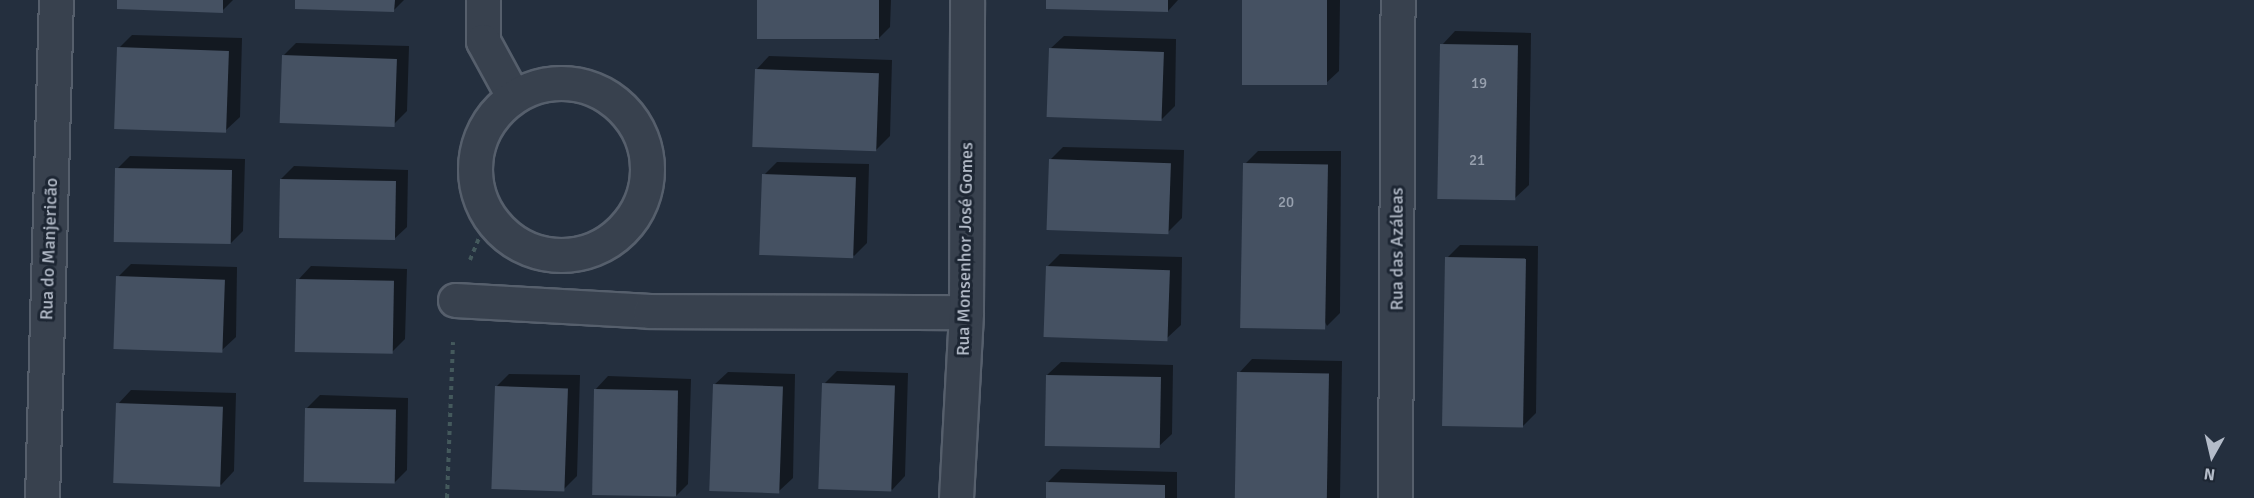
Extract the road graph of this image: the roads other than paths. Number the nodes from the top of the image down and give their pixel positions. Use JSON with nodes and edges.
{"nodes":[{"id":1,"x":56,"y":0,"type":"edge"},
{"id":2,"x":483,"y":0,"type":"edge"},
{"id":3,"x":967,"y":0,"type":"edge"},
{"id":4,"x":1398,"y":0,"type":"edge"},
{"id":5,"x":513,"y":96,"type":"junction"},
{"id":6,"x":454,"y":300,"type":"road end"},
{"id":7,"x":966,"y":312,"type":"junction"},
{"id":8,"x":42,"y":498,"type":"edge"},
{"id":9,"x":956,"y":498,"type":"edge"},
{"id":10,"x":1395,"y":498,"type":"edge"}],
"edges":[{"from":1,"to":8,"type":"street","name":"Rua do Manjericão"},
{"from":2,"to":5,"type":"street"},
{"from":3,"to":7,"type":"street","name":"Rua Monsenhor José Gomes"},
{"from":4,"to":10,"type":"street","name":"Rua das Azáleas"},
{"from":5,"to":5,"type":"street"},
{"from":6,"to":7,"type":"street"},
{"from":7,"to":9,"type":"street","name":"Rua Monsenhor José Gomes"}]}
